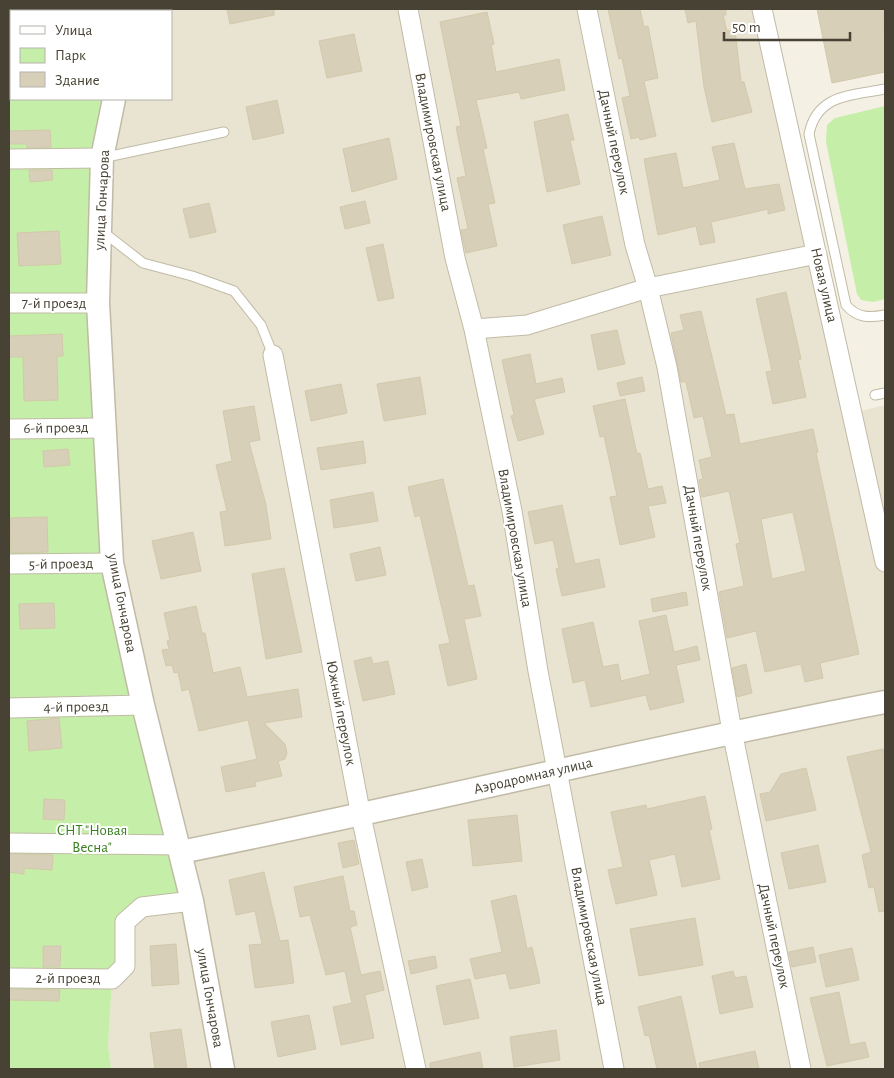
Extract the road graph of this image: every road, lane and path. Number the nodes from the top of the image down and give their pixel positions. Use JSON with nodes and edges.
{"nodes":[{"id":1,"x":408,"y":9,"type":"edge"},
{"id":2,"x":587,"y":9,"type":"edge"},
{"id":3,"x":762,"y":9,"type":"edge"},
{"id":4,"x":885,"y":89,"type":"edge"},
{"id":5,"x":114,"y":100,"type":"edge"},
{"id":6,"x":224,"y":132,"type":"dead end"},
{"id":7,"x":102,"y":158,"type":"junction"},
{"id":8,"x":9,"y":159,"type":"edge"},
{"id":9,"x":100,"y":230,"type":"junction"},
{"id":10,"x":817,"y":254,"type":"junction"},
{"id":11,"x":648,"y":288,"type":"junction"},
{"id":12,"x":9,"y":303,"type":"edge"},
{"id":13,"x":98,"y":303,"type":"junction"},
{"id":14,"x":885,"y":315,"type":"edge"},
{"id":15,"x":474,"y":329,"type":"junction"},
{"id":16,"x":273,"y":355,"type":"joint"},
{"id":17,"x":885,"y":393,"type":"edge"},
{"id":18,"x":875,"y":395,"type":"dead end"},
{"id":19,"x":104,"y":428,"type":"junction"},
{"id":20,"x":9,"y":429,"type":"edge"},
{"id":21,"x":885,"y":562,"type":"edge"},
{"id":22,"x":112,"y":563,"type":"junction"},
{"id":23,"x":9,"y":564,"type":"edge"},
{"id":24,"x":885,"y":702,"type":"edge"},
{"id":25,"x":143,"y":705,"type":"junction"},
{"id":26,"x":9,"y":708,"type":"edge"},
{"id":27,"x":732,"y":731,"type":"junction"},
{"id":28,"x":558,"y":770,"type":"junction"},
{"id":29,"x":360,"y":816,"type":"junction"},
{"id":30,"x":9,"y":844,"type":"edge"},
{"id":31,"x":181,"y":849,"type":"junction"},
{"id":32,"x":192,"y":901,"type":"junction"},
{"id":33,"x":9,"y":978,"type":"edge"},
{"id":34,"x":223,"y":1069,"type":"edge"},
{"id":35,"x":416,"y":1069,"type":"edge"},
{"id":36,"x":614,"y":1069,"type":"edge"},
{"id":37,"x":801,"y":1069,"type":"edge"}],
"edges":[{"from":1,"to":15,"type":"street","name":"Владимировская улица"},
{"from":2,"to":11,"type":"street","name":"Дачный переулок"},
{"from":3,"to":10,"type":"street","name":"Новая улица"},
{"from":4,"to":14,"type":"lane"},
{"from":5,"to":7,"type":"street","name":"улица Гончарова"},
{"from":6,"to":7,"type":"lane"},
{"from":7,"to":8,"type":"street"},
{"from":7,"to":9,"type":"street","name":"улица Гончарова"},
{"from":9,"to":13,"type":"street","name":"улица Гончарова"},
{"from":9,"to":16,"type":"lane"},
{"from":10,"to":11,"type":"street"},
{"from":10,"to":21,"type":"street","name":"Новая улица"},
{"from":11,"to":15,"type":"street"},
{"from":11,"to":27,"type":"street","name":"Дачный переулок"},
{"from":12,"to":13,"type":"street","name":"7-й проезд"},
{"from":13,"to":19,"type":"street","name":"улица Гончарова"},
{"from":15,"to":28,"type":"street","name":"Владимировская улица"},
{"from":16,"to":29,"type":"street","name":"Южный переулок"},
{"from":17,"to":18,"type":"lane"},
{"from":19,"to":20,"type":"street","name":"6-й проезд"},
{"from":19,"to":22,"type":"street","name":"улица Гончарова"},
{"from":22,"to":23,"type":"street","name":"5-й проезд"},
{"from":22,"to":25,"type":"street","name":"улица Гончарова"},
{"from":24,"to":27,"type":"street","name":"Аэродромная улица"},
{"from":25,"to":26,"type":"street","name":"4-й проезд"},
{"from":25,"to":31,"type":"street","name":"улица Гончарова"},
{"from":27,"to":28,"type":"street","name":"Аэродромная улица"},
{"from":27,"to":37,"type":"street","name":"Дачный переулок"},
{"from":28,"to":29,"type":"street","name":"Аэродромная улица"},
{"from":28,"to":36,"type":"street","name":"Владимировская улица"},
{"from":29,"to":31,"type":"street","name":"Аэродромная улица"},
{"from":29,"to":35,"type":"street","name":"Южный переулок"},
{"from":30,"to":31,"type":"street"},
{"from":31,"to":32,"type":"street","name":"улица Гончарова"},
{"from":32,"to":33,"type":"street","name":"2-й проезд"},
{"from":32,"to":34,"type":"street","name":"улица Гончарова"}]}
